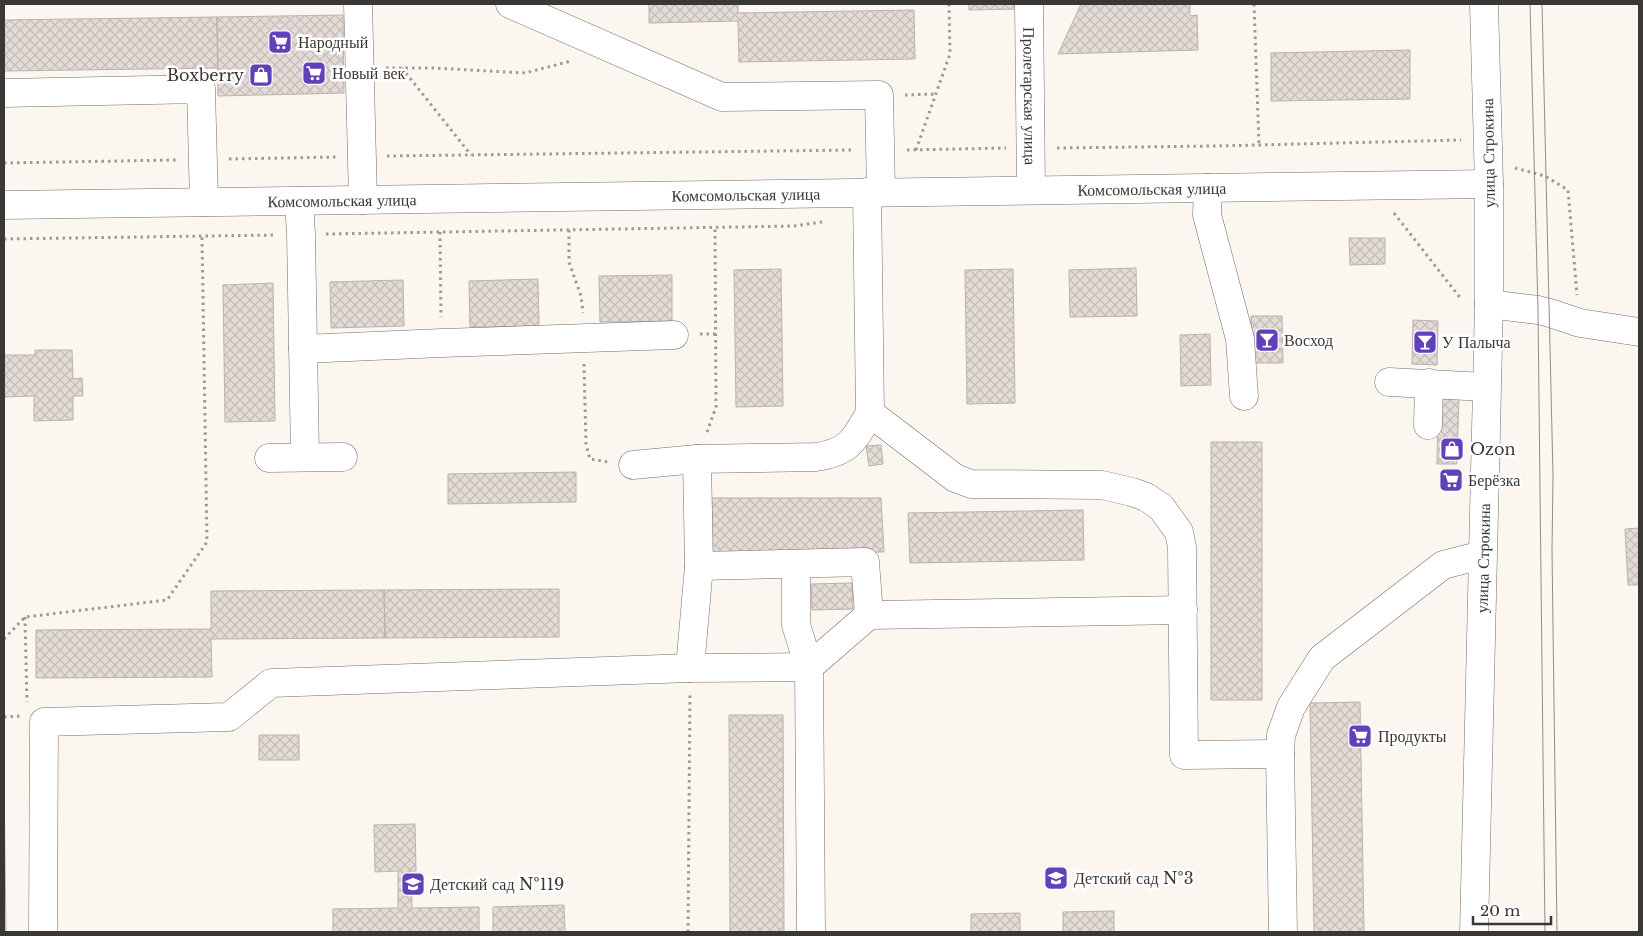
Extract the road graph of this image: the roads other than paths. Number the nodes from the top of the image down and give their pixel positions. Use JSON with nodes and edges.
{"nodes":[{"id":1,"x":358,"y":4,"type":"edge"},
{"id":2,"x":510,"y":4,"type":"edge"},
{"id":3,"x":1028,"y":4,"type":"edge"},
{"id":4,"x":1484,"y":4,"type":"edge"},
{"id":5,"x":4,"y":93,"type":"edge"},
{"id":6,"x":1489,"y":184,"type":"junction"},
{"id":7,"x":1208,"y":188,"type":"junction"},
{"id":8,"x":1031,"y":190,"type":"junction"},
{"id":9,"x":363,"y":200,"type":"junction"},
{"id":10,"x":872,"y":200,"type":"junction"},
{"id":11,"x":299,"y":201,"type":"junction"},
{"id":12,"x":204,"y":202,"type":"junction"},
{"id":13,"x":4,"y":205,"type":"edge"},
{"id":14,"x":1489,"y":304,"type":"junction"},
{"id":15,"x":1639,"y":332,"type":"edge"},
{"id":16,"x":674,"y":335,"type":"dead end"},
{"id":17,"x":303,"y":349,"type":"junction"},
{"id":18,"x":1389,"y":382,"type":"dead end"},
{"id":19,"x":1429,"y":383,"type":"junction"},
{"id":20,"x":1486,"y":387,"type":"junction"},
{"id":21,"x":1244,"y":396,"type":"dead end"},
{"id":22,"x":870,"y":413,"type":"junction"},
{"id":23,"x":1428,"y":425,"type":"dead end"},
{"id":24,"x":305,"y":456,"type":"junction"},
{"id":25,"x":343,"y":457,"type":"dead end"},
{"id":26,"x":269,"y":458,"type":"dead end"},
{"id":27,"x":697,"y":459,"type":"junction"},
{"id":28,"x":633,"y":465,"type":"dead end"},
{"id":29,"x":1482,"y":555,"type":"junction"},
{"id":30,"x":796,"y":564,"type":"junction"},
{"id":31,"x":699,"y":566,"type":"junction"},
{"id":32,"x":1183,"y":610,"type":"junction"},
{"id":33,"x":869,"y":615,"type":"junction"},
{"id":34,"x":809,"y":667,"type":"junction"},
{"id":35,"x":690,"y":668,"type":"junction"},
{"id":36,"x":1280,"y":754,"type":"junction"},
{"id":37,"x":43,"y":932,"type":"edge"},
{"id":38,"x":811,"y":932,"type":"edge"},
{"id":39,"x":1283,"y":932,"type":"edge"},
{"id":40,"x":1474,"y":932,"type":"edge"}],
"edges":[{"from":1,"to":9,"type":"street"},
{"from":2,"to":10,"type":"street"},
{"from":3,"to":8,"type":"street","name":"Пролетарская улица"},
{"from":4,"to":6,"type":"street","name":"улица Строкина"},
{"from":5,"to":12,"type":"street"},
{"from":6,"to":7,"type":"street","name":"Комсомольская улица"},
{"from":6,"to":14,"type":"street","name":"улица Строкина"},
{"from":7,"to":8,"type":"street","name":"Комсомольская улица"},
{"from":7,"to":21,"type":"street"},
{"from":8,"to":10,"type":"street","name":"Комсомольская улица"},
{"from":9,"to":10,"type":"street","name":"Комсомольская улица"},
{"from":9,"to":11,"type":"street","name":"Комсомольская улица"},
{"from":10,"to":22,"type":"street"},
{"from":11,"to":12,"type":"street","name":"Комсомольская улица"},
{"from":11,"to":17,"type":"street"},
{"from":12,"to":13,"type":"street","name":"Комсомольская улица"},
{"from":14,"to":15,"type":"street"},
{"from":14,"to":20,"type":"street","name":"улица Строкина"},
{"from":16,"to":17,"type":"street"},
{"from":17,"to":24,"type":"street"},
{"from":18,"to":19,"type":"street"},
{"from":19,"to":20,"type":"street"},
{"from":19,"to":23,"type":"street"},
{"from":20,"to":29,"type":"street","name":"улица Строкина"},
{"from":22,"to":27,"type":"street"},
{"from":22,"to":32,"type":"street"},
{"from":24,"to":25,"type":"street"},
{"from":24,"to":26,"type":"street"},
{"from":27,"to":28,"type":"street"},
{"from":27,"to":31,"type":"street"},
{"from":29,"to":36,"type":"street"},
{"from":29,"to":40,"type":"street","name":"улица Строкина"},
{"from":30,"to":31,"type":"street"},
{"from":30,"to":33,"type":"street"},
{"from":30,"to":34,"type":"street"},
{"from":31,"to":35,"type":"street"},
{"from":32,"to":33,"type":"street"},
{"from":32,"to":36,"type":"street"},
{"from":33,"to":34,"type":"street"},
{"from":34,"to":35,"type":"street"},
{"from":34,"to":38,"type":"street"},
{"from":35,"to":37,"type":"street"},
{"from":36,"to":39,"type":"street"}]}
